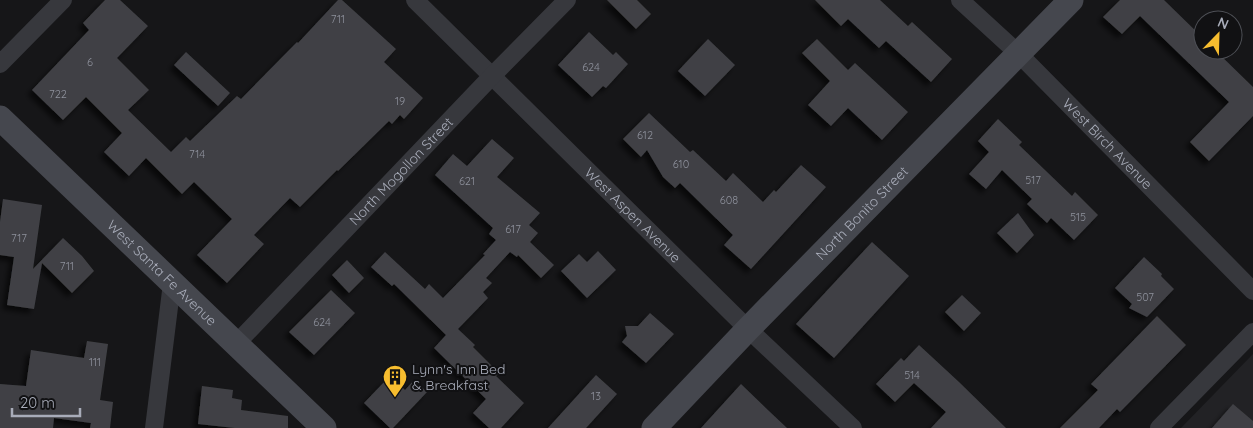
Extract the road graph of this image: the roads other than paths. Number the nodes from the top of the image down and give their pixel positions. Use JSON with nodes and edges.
{"nodes":[{"id":1,"x":63,"y":0,"type":"edge"},
{"id":2,"x":415,"y":0,"type":"edge"},
{"id":3,"x":567,"y":0,"type":"edge"},
{"id":4,"x":960,"y":0,"type":"edge"},
{"id":5,"x":1071,"y":0,"type":"edge"},
{"id":6,"x":1019,"y":54,"type":"junction"},
{"id":7,"x":0,"y":64,"type":"edge"},
{"id":8,"x":491,"y":76,"type":"junction"},
{"id":9,"x":1,"y":120,"type":"edge"},
{"id":10,"x":172,"y":283,"type":"junction"},
{"id":11,"x":1253,"y":292,"type":"edge"},
{"id":12,"x":748,"y":329,"type":"junction"},
{"id":13,"x":1253,"y":332,"type":"edge"},
{"id":14,"x":236,"y":344,"type":"junction"},
{"id":15,"x":154,"y":428,"type":"edge"},
{"id":16,"x":324,"y":428,"type":"edge"},
{"id":17,"x":654,"y":428,"type":"edge"},
{"id":18,"x":853,"y":428,"type":"edge"},
{"id":19,"x":1159,"y":428,"type":"edge"}],
"edges":[{"from":1,"to":7,"type":"street"},
{"from":2,"to":8,"type":"street","name":"West Aspen Avenue"},
{"from":3,"to":8,"type":"street","name":"North Mogollon Street"},
{"from":4,"to":6,"type":"street","name":"West Birch Avenue"},
{"from":5,"to":6,"type":"street","name":"North Bonito Street"},
{"from":6,"to":11,"type":"street","name":"West Birch Avenue"},
{"from":6,"to":12,"type":"street","name":"North Bonito Street"},
{"from":8,"to":12,"type":"street","name":"West Aspen Avenue"},
{"from":8,"to":14,"type":"street","name":"North Mogollon Street"},
{"from":9,"to":10,"type":"street","name":"West Santa Fe Avenue"},
{"from":10,"to":14,"type":"street","name":"West Santa Fe Avenue"},
{"from":10,"to":15,"type":"street"},
{"from":12,"to":17,"type":"street","name":"North Bonito Street"},
{"from":12,"to":18,"type":"street","name":"West Aspen Avenue"},
{"from":13,"to":19,"type":"street"},
{"from":14,"to":16,"type":"street","name":"West Santa Fe Avenue"}]}
